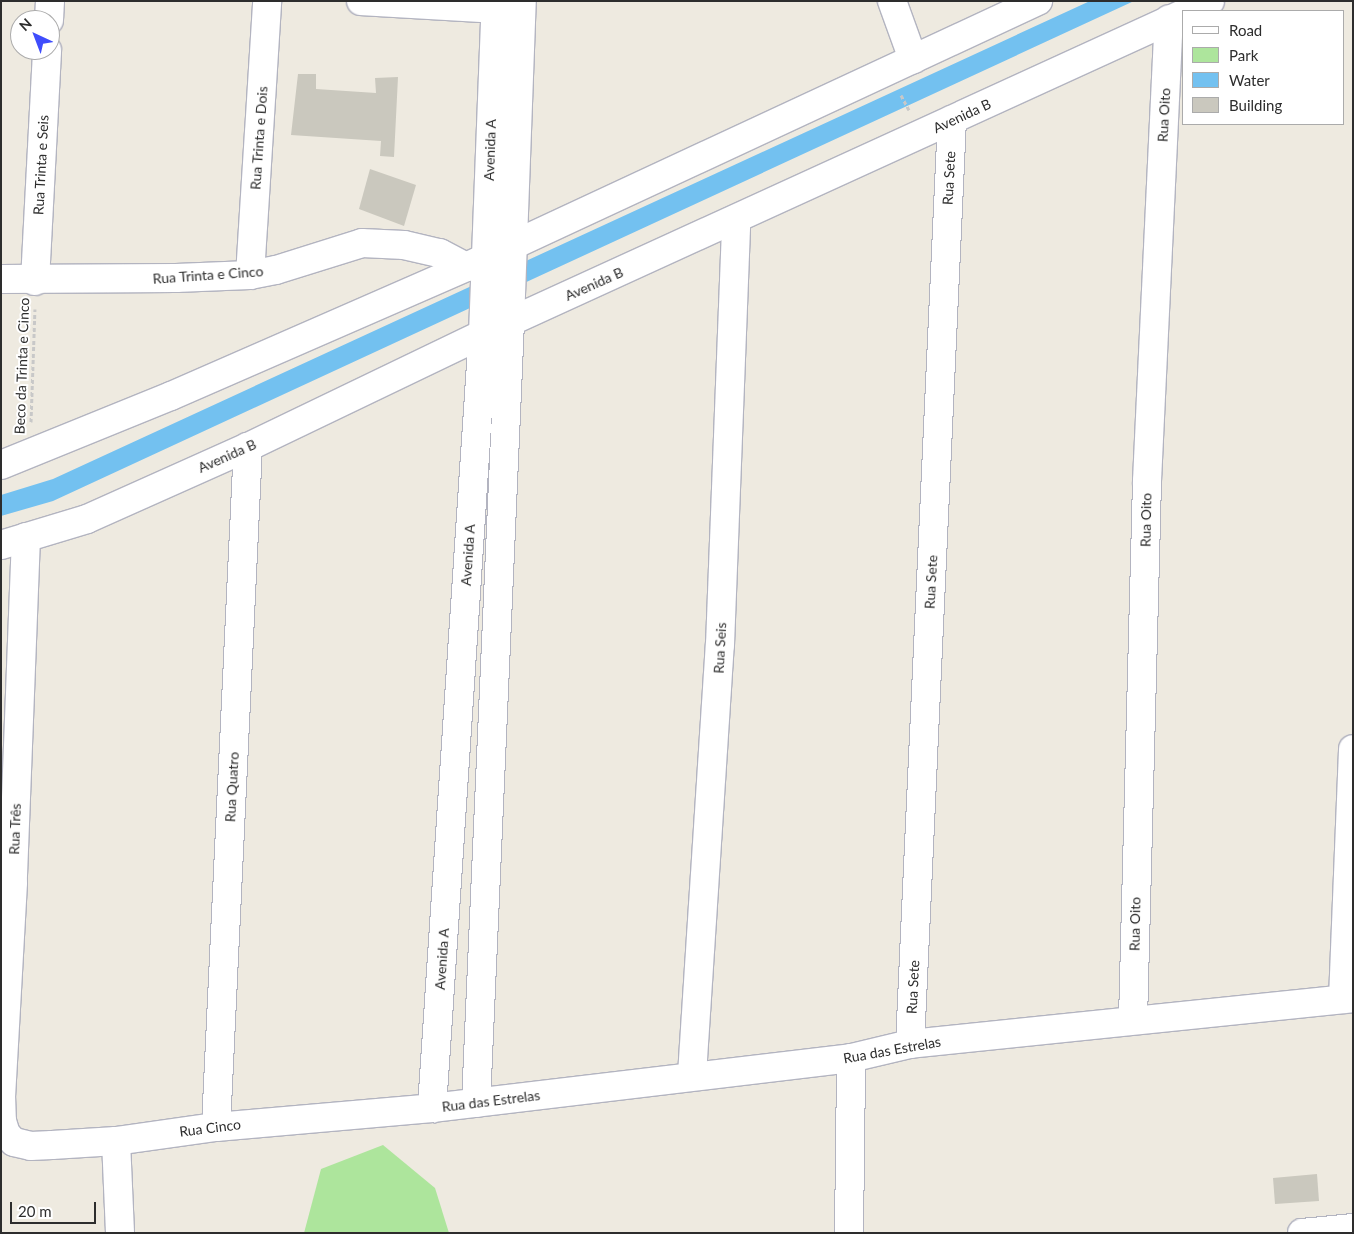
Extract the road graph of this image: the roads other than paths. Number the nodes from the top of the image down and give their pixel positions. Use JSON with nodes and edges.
{"nodes":[{"id":1,"x":267,"y":1,"type":"edge"},
{"id":2,"x":361,"y":1,"type":"edge"},
{"id":3,"x":892,"y":1,"type":"edge"},
{"id":4,"x":1038,"y":1,"type":"edge"},
{"id":5,"x":1210,"y":1,"type":"edge"},
{"id":6,"x":509,"y":5,"type":"edge"},
{"id":7,"x":1191,"y":10,"type":"edge"},
{"id":8,"x":1180,"y":15,"type":"edge"},
{"id":9,"x":913,"y":59,"type":"junction"},
{"id":10,"x":46,"y":60,"type":"edge"},
{"id":11,"x":952,"y":120,"type":"junction"},
{"id":12,"x":736,"y":219,"type":"junction"},
{"id":13,"x":512,"y":249,"type":"junction"},
{"id":14,"x":479,"y":263,"type":"junction"},
{"id":15,"x":250,"y":275,"type":"junction"},
{"id":16,"x":1,"y":279,"type":"edge"},
{"id":17,"x":35,"y":281,"type":"junction"},
{"id":18,"x":510,"y":318,"type":"junction"},
{"id":19,"x":483,"y":330,"type":"junction"},
{"id":20,"x":248,"y":447,"type":"junction"},
{"id":21,"x":1,"y":465,"type":"edge"},
{"id":22,"x":14,"y":541,"type":"edge"},
{"id":23,"x":1353,"y":749,"type":"edge"},
{"id":24,"x":1348,"y":998,"type":"edge"},
{"id":25,"x":1133,"y":1020,"type":"junction"},
{"id":26,"x":910,"y":1044,"type":"junction"},
{"id":27,"x":851,"y":1058,"type":"junction"},
{"id":28,"x":692,"y":1075,"type":"junction"},
{"id":29,"x":476,"y":1103,"type":"junction"},
{"id":30,"x":432,"y":1108,"type":"junction"},
{"id":31,"x":2,"y":1121,"type":"edge"},
{"id":32,"x":216,"y":1127,"type":"junction"},
{"id":33,"x":116,"y":1141,"type":"junction"},
{"id":34,"x":1353,"y":1228,"type":"edge"},
{"id":35,"x":120,"y":1233,"type":"edge"},
{"id":36,"x":849,"y":1233,"type":"edge"},
{"id":37,"x":1302,"y":1233,"type":"edge"}],
"edges":[{"from":1,"to":15,"type":"street","name":"Rua Trinta e Dois"},
{"from":2,"to":6,"type":"street"},
{"from":3,"to":9,"type":"street"},
{"from":4,"to":9,"type":"street"},
{"from":5,"to":7,"type":"street","name":"Avenida B"},
{"from":6,"to":13,"type":"street","name":"Avenida A"},
{"from":6,"to":14,"type":"street","name":"Avenida A"},
{"from":8,"to":11,"type":"street","name":"Avenida B"},
{"from":8,"to":25,"type":"street","name":"Rua Oito"},
{"from":9,"to":13,"type":"street"},
{"from":10,"to":17,"type":"street","name":"Rua Trinta e Seis"},
{"from":11,"to":12,"type":"street","name":"Avenida B"},
{"from":11,"to":26,"type":"street","name":"Rua Sete"},
{"from":12,"to":18,"type":"street","name":"Avenida B"},
{"from":12,"to":28,"type":"street","name":"Rua Seis"},
{"from":13,"to":14,"type":"street"},
{"from":13,"to":18,"type":"street","name":"Avenida A"},
{"from":14,"to":15,"type":"street","name":"Rua Trinta e Cinco"},
{"from":14,"to":19,"type":"street","name":"Avenida A"},
{"from":14,"to":21,"type":"street"},
{"from":15,"to":17,"type":"street","name":"Rua Trinta e Cinco"},
{"from":16,"to":17,"type":"street","name":"Rua Trinta e Cinco"},
{"from":18,"to":19,"type":"street","name":"Avenida B"},
{"from":18,"to":29,"type":"street","name":"Avenida A"},
{"from":19,"to":20,"type":"street","name":"Avenida B"},
{"from":19,"to":30,"type":"street","name":"Avenida A"},
{"from":20,"to":22,"type":"street","name":"Avenida B"},
{"from":20,"to":32,"type":"street","name":"Rua Quatro"},
{"from":22,"to":31,"type":"street","name":"Rua Três"},
{"from":23,"to":24,"type":"street"},
{"from":24,"to":25,"type":"street","name":"Rua das Estrelas"},
{"from":25,"to":26,"type":"street","name":"Rua das Estrelas"},
{"from":26,"to":27,"type":"street","name":"Rua das Estrelas"},
{"from":27,"to":28,"type":"street","name":"Rua das Estrelas"},
{"from":27,"to":36,"type":"street"},
{"from":28,"to":29,"type":"street","name":"Rua das Estrelas"},
{"from":29,"to":30,"type":"street","name":"Rua das Estrelas"},
{"from":30,"to":32,"type":"street","name":"Rua Cinco"},
{"from":31,"to":33,"type":"street","name":"Rua Cinco"},
{"from":32,"to":33,"type":"street","name":"Rua Cinco"},
{"from":33,"to":35,"type":"street"},
{"from":34,"to":37,"type":"street"}]}
